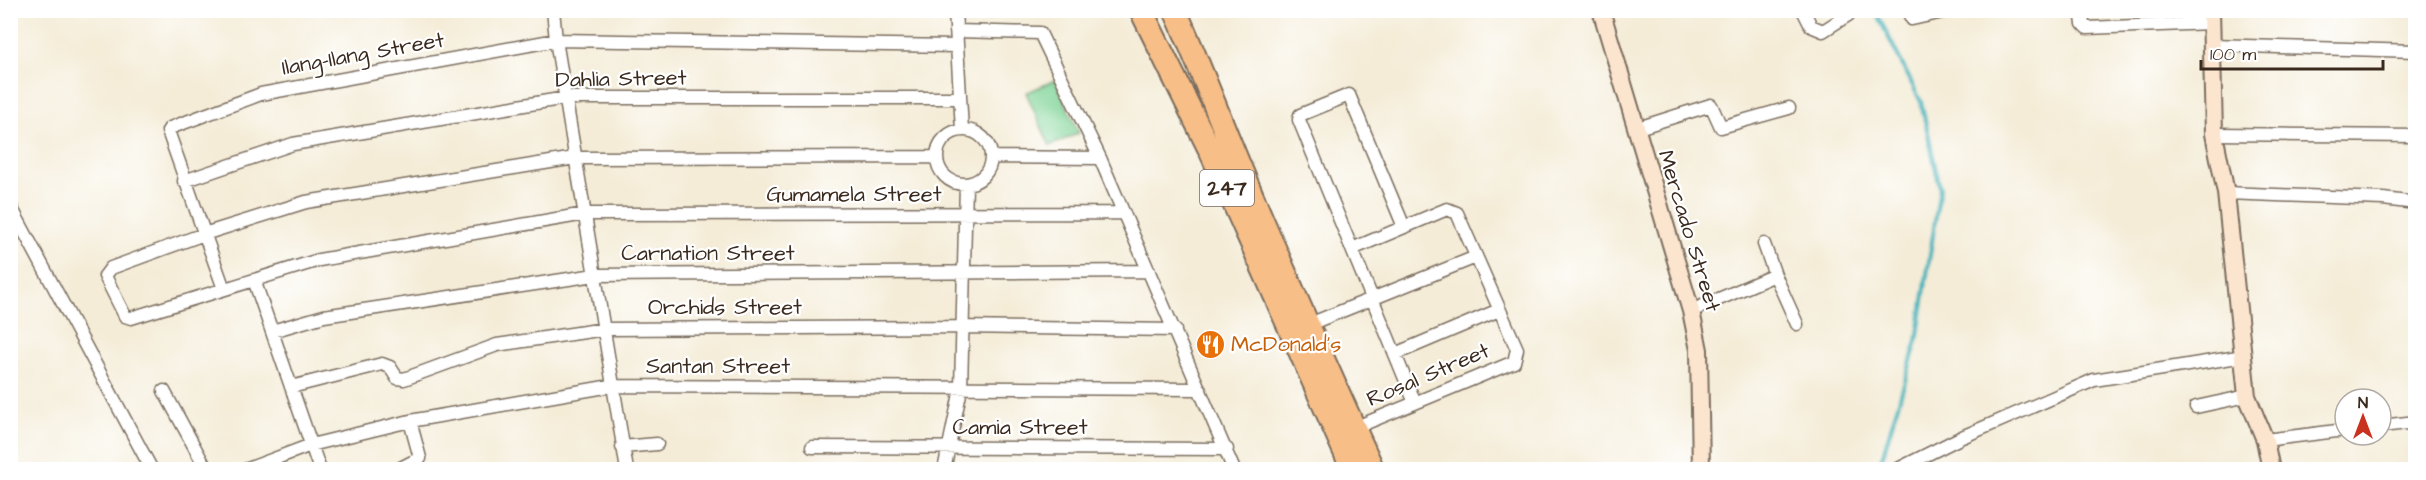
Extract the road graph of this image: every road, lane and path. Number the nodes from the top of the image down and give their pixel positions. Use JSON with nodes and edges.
{"nodes":[{"id":1,"x":553,"y":10,"type":"edge"},
{"id":2,"x":955,"y":10,"type":"edge"},
{"id":3,"x":1141,"y":10,"type":"edge"},
{"id":4,"x":1175,"y":10,"type":"edge"},
{"id":5,"x":1601,"y":10,"type":"edge"},
{"id":6,"x":1803,"y":10,"type":"edge"},
{"id":7,"x":1856,"y":10,"type":"edge"},
{"id":8,"x":1906,"y":10,"type":"edge"},
{"id":9,"x":1952,"y":10,"type":"edge"},
{"id":10,"x":2081,"y":10,"type":"edge"},
{"id":11,"x":2211,"y":17,"type":"edge"},
{"id":12,"x":956,"y":31,"type":"junction"},
{"id":13,"x":556,"y":40,"type":"junction"},
{"id":14,"x":2212,"y":45,"type":"junction"},
{"id":15,"x":956,"y":46,"type":"junction"},
{"id":16,"x":2415,"y":51,"type":"edge"},
{"id":17,"x":566,"y":98,"type":"junction"},
{"id":18,"x":960,"y":98,"type":"junction"},
{"id":19,"x":1789,"y":108,"type":"dead end"},
{"id":20,"x":1635,"y":129,"type":"junction"},
{"id":21,"x":962,"y":130,"type":"junction"},
{"id":22,"x":2214,"y":134,"type":"junction"},
{"id":23,"x":2415,"y":136,"type":"edge"},
{"id":24,"x":937,"y":157,"type":"junction"},
{"id":25,"x":991,"y":157,"type":"junction"},
{"id":26,"x":575,"y":158,"type":"junction"},
{"id":27,"x":1100,"y":158,"type":"junction"},
{"id":28,"x":184,"y":181,"type":"junction"},
{"id":29,"x":966,"y":184,"type":"junction"},
{"id":30,"x":2226,"y":193,"type":"junction"},
{"id":31,"x":2415,"y":203,"type":"edge"},
{"id":32,"x":10,"y":205,"type":"edge"},
{"id":33,"x":1124,"y":213,"type":"junction"},
{"id":34,"x":585,"y":214,"type":"junction"},
{"id":35,"x":966,"y":216,"type":"junction"},
{"id":36,"x":1404,"y":227,"type":"junction"},
{"id":37,"x":204,"y":234,"type":"junction"},
{"id":38,"x":1764,"y":244,"type":"dead end"},
{"id":39,"x":1352,"y":249,"type":"junction"},
{"id":40,"x":1476,"y":257,"type":"junction"},
{"id":41,"x":1149,"y":271,"type":"junction"},
{"id":42,"x":964,"y":272,"type":"junction"},
{"id":43,"x":595,"y":275,"type":"junction"},
{"id":44,"x":1775,"y":275,"type":"junction"},
{"id":45,"x":254,"y":280,"type":"junction"},
{"id":46,"x":224,"y":289,"type":"junction"},
{"id":47,"x":1373,"y":300,"type":"junction"},
{"id":48,"x":1499,"y":310,"type":"junction"},
{"id":49,"x":1691,"y":311,"type":"junction"},
{"id":50,"x":1797,"y":324,"type":"dead end"},
{"id":51,"x":1307,"y":326,"type":"junction"},
{"id":52,"x":961,"y":327,"type":"junction"},
{"id":53,"x":605,"y":328,"type":"junction"},
{"id":54,"x":1174,"y":330,"type":"junction"},
{"id":55,"x":272,"y":331,"type":"junction"},
{"id":56,"x":1395,"y":354,"type":"junction"},
{"id":57,"x":2244,"y":356,"type":"junction"},
{"id":58,"x":611,"y":386,"type":"junction"},
{"id":59,"x":291,"y":387,"type":"junction"},
{"id":60,"x":962,"y":389,"type":"junction"},
{"id":61,"x":1200,"y":389,"type":"junction"},
{"id":62,"x":164,"y":391,"type":"dead end"},
{"id":63,"x":2247,"y":396,"type":"junction"},
{"id":64,"x":1415,"y":403,"type":"junction"},
{"id":65,"x":2196,"y":407,"type":"dead end"},
{"id":66,"x":410,"y":421,"type":"junction"},
{"id":67,"x":2415,"y":422,"type":"edge"},
{"id":68,"x":2393,"y":425,"type":"edge"},
{"id":69,"x":1354,"y":428,"type":"junction"},
{"id":70,"x":2333,"y":432,"type":"edge"},
{"id":71,"x":2265,"y":440,"type":"junction"},
{"id":72,"x":657,"y":444,"type":"dead end"},
{"id":73,"x":311,"y":445,"type":"junction"},
{"id":74,"x":622,"y":447,"type":"junction"},
{"id":75,"x":812,"y":447,"type":"dead end"},
{"id":76,"x":948,"y":448,"type":"junction"},
{"id":77,"x":1227,"y":449,"type":"junction"},
{"id":78,"x":152,"y":470,"type":"edge"},
{"id":79,"x":207,"y":470,"type":"edge"},
{"id":80,"x":245,"y":470,"type":"edge"},
{"id":81,"x":320,"y":470,"type":"edge"},
{"id":82,"x":397,"y":470,"type":"edge"},
{"id":83,"x":627,"y":470,"type":"edge"},
{"id":84,"x":944,"y":470,"type":"edge"},
{"id":85,"x":1234,"y":470,"type":"edge"},
{"id":86,"x":1353,"y":470,"type":"edge"},
{"id":87,"x":1373,"y":470,"type":"edge"},
{"id":88,"x":1701,"y":470,"type":"edge"},
{"id":89,"x":1896,"y":470,"type":"edge"},
{"id":90,"x":2271,"y":470,"type":"edge"}],
"edges":[{"from":1,"to":13,"type":"street"},
{"from":2,"to":12,"type":"street"},
{"from":3,"to":86,"type":"highway","number":"247"},
{"from":4,"to":51,"type":"highway","number":"247"},
{"from":5,"to":20,"type":"street","name":"Mercado Street"},
{"from":6,"to":7,"type":"street"},
{"from":8,"to":9,"type":"street"},
{"from":10,"to":11,"type":"street"},
{"from":11,"to":14,"type":"street"},
{"from":12,"to":15,"type":"street"},
{"from":12,"to":27,"type":"street"},
{"from":13,"to":15,"type":"street","name":"Ilang-Ilang Street"},
{"from":13,"to":17,"type":"street"},
{"from":13,"to":28,"type":"street","name":"Ilang-Ilang Street"},
{"from":14,"to":16,"type":"street"},
{"from":14,"to":22,"type":"street"},
{"from":15,"to":18,"type":"street"},
{"from":17,"to":18,"type":"street","name":"Dahlia Street"},
{"from":17,"to":26,"type":"street"},
{"from":17,"to":28,"type":"street","name":"Dahlia Street"},
{"from":18,"to":21,"type":"street"},
{"from":19,"to":20,"type":"street"},
{"from":20,"to":49,"type":"street","name":"Mercado Street"},
{"from":21,"to":24,"type":"street"},
{"from":21,"to":25,"type":"street"},
{"from":22,"to":23,"type":"street"},
{"from":22,"to":30,"type":"street"},
{"from":24,"to":26,"type":"street"},
{"from":24,"to":29,"type":"street"},
{"from":25,"to":27,"type":"street"},
{"from":25,"to":29,"type":"street"},
{"from":26,"to":34,"type":"street"},
{"from":26,"to":37,"type":"street"},
{"from":27,"to":33,"type":"street"},
{"from":28,"to":37,"type":"street","name":"Ilang-Ilang Street"},
{"from":29,"to":35,"type":"street"},
{"from":30,"to":31,"type":"street"},
{"from":30,"to":57,"type":"street"},
{"from":32,"to":78,"type":"street"},
{"from":33,"to":35,"type":"street","name":"Gumamela Street"},
{"from":33,"to":41,"type":"street"},
{"from":34,"to":35,"type":"street","name":"Gumamela Street"},
{"from":34,"to":43,"type":"street"},
{"from":34,"to":45,"type":"street","name":"Gumamela Street"},
{"from":35,"to":42,"type":"street"},
{"from":36,"to":39,"type":"street"},
{"from":36,"to":39,"type":"street"},
{"from":36,"to":40,"type":"street"},
{"from":37,"to":46,"type":"street","name":"Ilang-Ilang Street"},
{"from":37,"to":46,"type":"street","name":"Gumamela Street"},
{"from":38,"to":44,"type":"street"},
{"from":39,"to":47,"type":"street"},
{"from":40,"to":47,"type":"street"},
{"from":40,"to":48,"type":"street"},
{"from":41,"to":42,"type":"street","name":"Carnation Street"},
{"from":41,"to":54,"type":"street"},
{"from":42,"to":43,"type":"street","name":"Carnation Street"},
{"from":42,"to":52,"type":"street"},
{"from":43,"to":53,"type":"street"},
{"from":43,"to":55,"type":"street","name":"Carnation Street"},
{"from":44,"to":49,"type":"street"},
{"from":44,"to":50,"type":"street"},
{"from":45,"to":46,"type":"street","name":"Gumamela Street"},
{"from":45,"to":55,"type":"street"},
{"from":47,"to":51,"type":"street"},
{"from":47,"to":56,"type":"street"},
{"from":48,"to":56,"type":"street"},
{"from":48,"to":64,"type":"street","name":"Rosal Street"},
{"from":49,"to":88,"type":"street","name":"Mercado Street"},
{"from":51,"to":69,"type":"highway","number":"247"},
{"from":52,"to":53,"type":"street","name":"Orchids Street"},
{"from":52,"to":54,"type":"street","name":"Orchids Street"},
{"from":52,"to":60,"type":"street"},
{"from":53,"to":58,"type":"street"},
{"from":53,"to":59,"type":"street","name":"Orchids Street"},
{"from":54,"to":61,"type":"street"},
{"from":55,"to":59,"type":"street"},
{"from":56,"to":64,"type":"street"},
{"from":57,"to":63,"type":"street"},
{"from":57,"to":89,"type":"street"},
{"from":58,"to":60,"type":"street","name":"Santan Street"},
{"from":58,"to":66,"type":"street","name":"Santan Street"},
{"from":58,"to":74,"type":"street"},
{"from":59,"to":73,"type":"street"},
{"from":60,"to":61,"type":"street","name":"Santan Street"},
{"from":60,"to":76,"type":"street"},
{"from":61,"to":77,"type":"street"},
{"from":62,"to":79,"type":"street"},
{"from":63,"to":65,"type":"street"},
{"from":63,"to":71,"type":"street"},
{"from":64,"to":69,"type":"street","name":"Rosal Street"},
{"from":66,"to":73,"type":"street","name":"Santan Street"},
{"from":66,"to":82,"type":"street"},
{"from":67,"to":68,"type":"street"},
{"from":69,"to":87,"type":"highway","number":"247"},
{"from":70,"to":71,"type":"street"},
{"from":71,"to":90,"type":"street"},
{"from":72,"to":74,"type":"street"},
{"from":73,"to":80,"type":"street","name":"Santan Street"},
{"from":73,"to":81,"type":"street"},
{"from":74,"to":83,"type":"street"},
{"from":75,"to":76,"type":"street","name":"Camia Street"},
{"from":76,"to":77,"type":"street","name":"Camia Street"},
{"from":76,"to":84,"type":"street"},
{"from":77,"to":85,"type":"street"}]}
